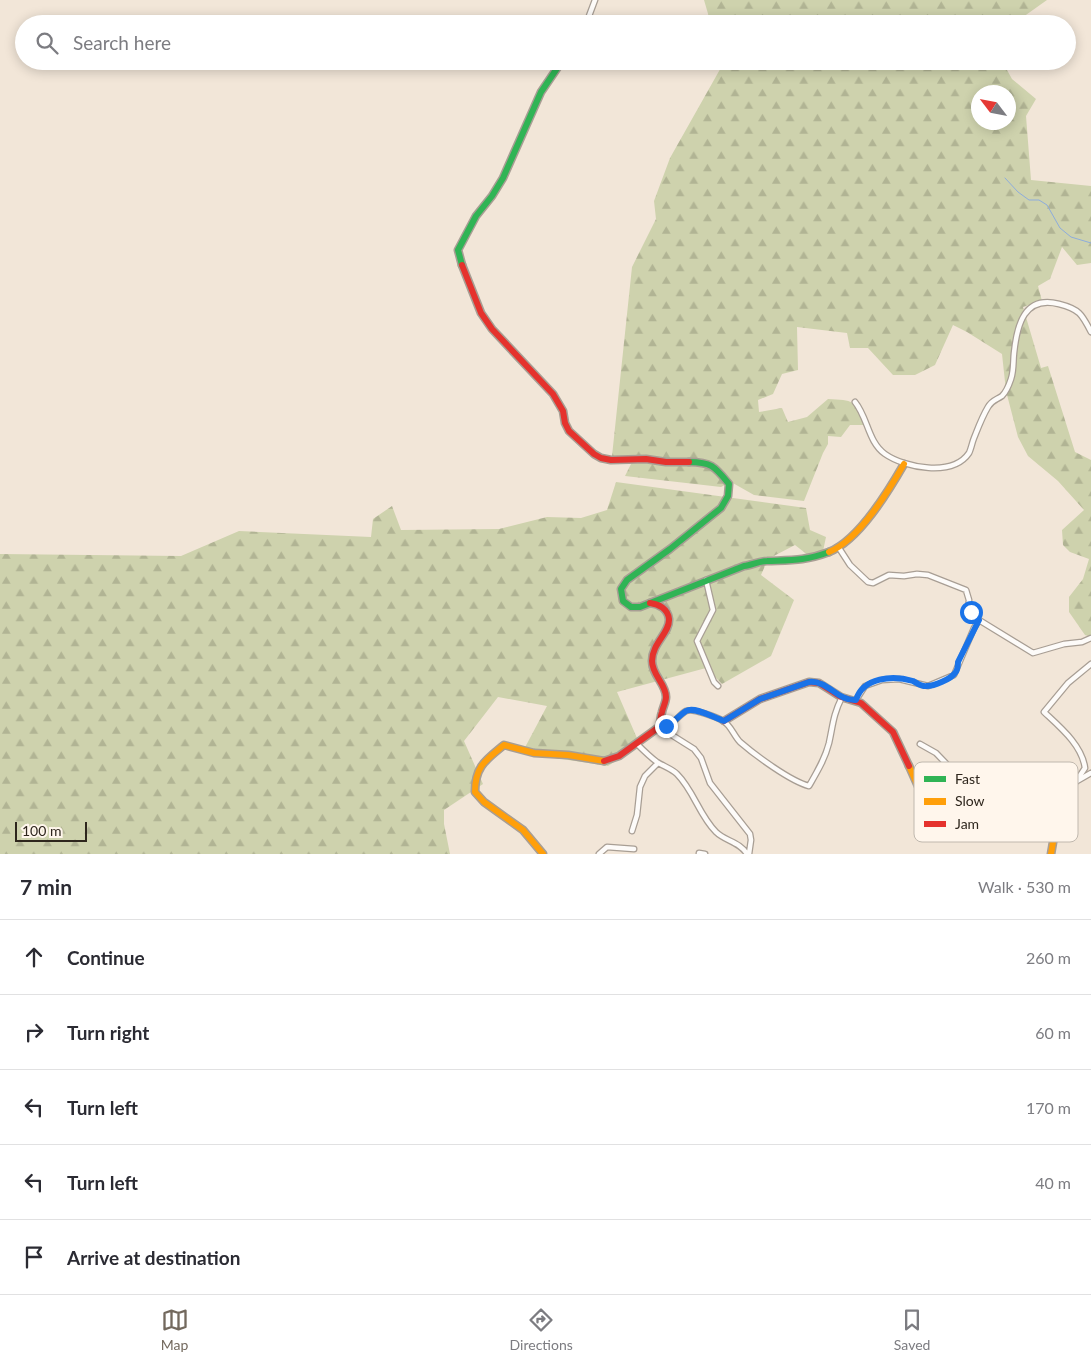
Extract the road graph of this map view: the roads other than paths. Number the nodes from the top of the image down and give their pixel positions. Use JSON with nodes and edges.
{"nodes":[{"id":1,"x":595,"y":0,"type":"edge"},
{"id":2,"x":589,"y":15,"type":"edge"},
{"id":3,"x":556,"y":70,"type":"edge"},
{"id":4,"x":1091,"y":332,"type":"edge"},
{"id":5,"x":855,"y":402,"type":"dead end"},
{"id":6,"x":904,"y":464,"type":"junction"},
{"id":7,"x":839,"y":548,"type":"junction"},
{"id":8,"x":706,"y":580,"type":"junction"},
{"id":9,"x":650,"y":603,"type":"junction"},
{"id":10,"x":979,"y":620,"type":"junction"},
{"id":11,"x":1091,"y":638,"type":"edge"},
{"id":12,"x":1091,"y":664,"type":"edge"},
{"id":13,"x":718,"y":686,"type":"dead end"},
{"id":14,"x":842,"y":697,"type":"junction"},
{"id":15,"x":856,"y":700,"type":"junction"},
{"id":16,"x":724,"y":721,"type":"junction"},
{"id":17,"x":660,"y":725,"type":"junction"},
{"id":18,"x":637,"y":744,"type":"junction"},
{"id":19,"x":920,"y":744,"type":"dead end"},
{"id":20,"x":944,"y":762,"type":"edge"},
{"id":21,"x":658,"y":763,"type":"junction"},
{"id":22,"x":1091,"y":773,"type":"edge"},
{"id":23,"x":914,"y":778,"type":"edge"},
{"id":24,"x":1078,"y":780,"type":"edge"},
{"id":25,"x":1078,"y":781,"type":"edge"},
{"id":26,"x":632,"y":832,"type":"dead end"},
{"id":27,"x":634,"y":848,"type":"dead end"},
{"id":28,"x":543,"y":854,"type":"edge"},
{"id":29,"x":600,"y":854,"type":"edge"},
{"id":30,"x":748,"y":854,"type":"edge"}],
"edges":[{"from":1,"to":2,"type":"street"},
{"from":3,"to":9,"type":"street"},
{"from":4,"to":6,"type":"street"},
{"from":5,"to":6,"type":"street"},
{"from":6,"to":7,"type":"street"},
{"from":7,"to":8,"type":"street"},
{"from":7,"to":10,"type":"street"},
{"from":8,"to":9,"type":"street"},
{"from":8,"to":13,"type":"street"},
{"from":9,"to":17,"type":"street"},
{"from":10,"to":11,"type":"street"},
{"from":10,"to":15,"type":"street"},
{"from":12,"to":24,"type":"street"},
{"from":14,"to":15,"type":"street"},
{"from":14,"to":16,"type":"street"},
{"from":14,"to":16,"type":"street"},
{"from":15,"to":23,"type":"street"},
{"from":16,"to":17,"type":"street"},
{"from":17,"to":18,"type":"street"},
{"from":17,"to":30,"type":"street"},
{"from":18,"to":21,"type":"street"},
{"from":18,"to":28,"type":"street"},
{"from":19,"to":20,"type":"street"},
{"from":21,"to":26,"type":"street"},
{"from":21,"to":30,"type":"street"},
{"from":22,"to":25,"type":"street"},
{"from":27,"to":29,"type":"street"}]}
